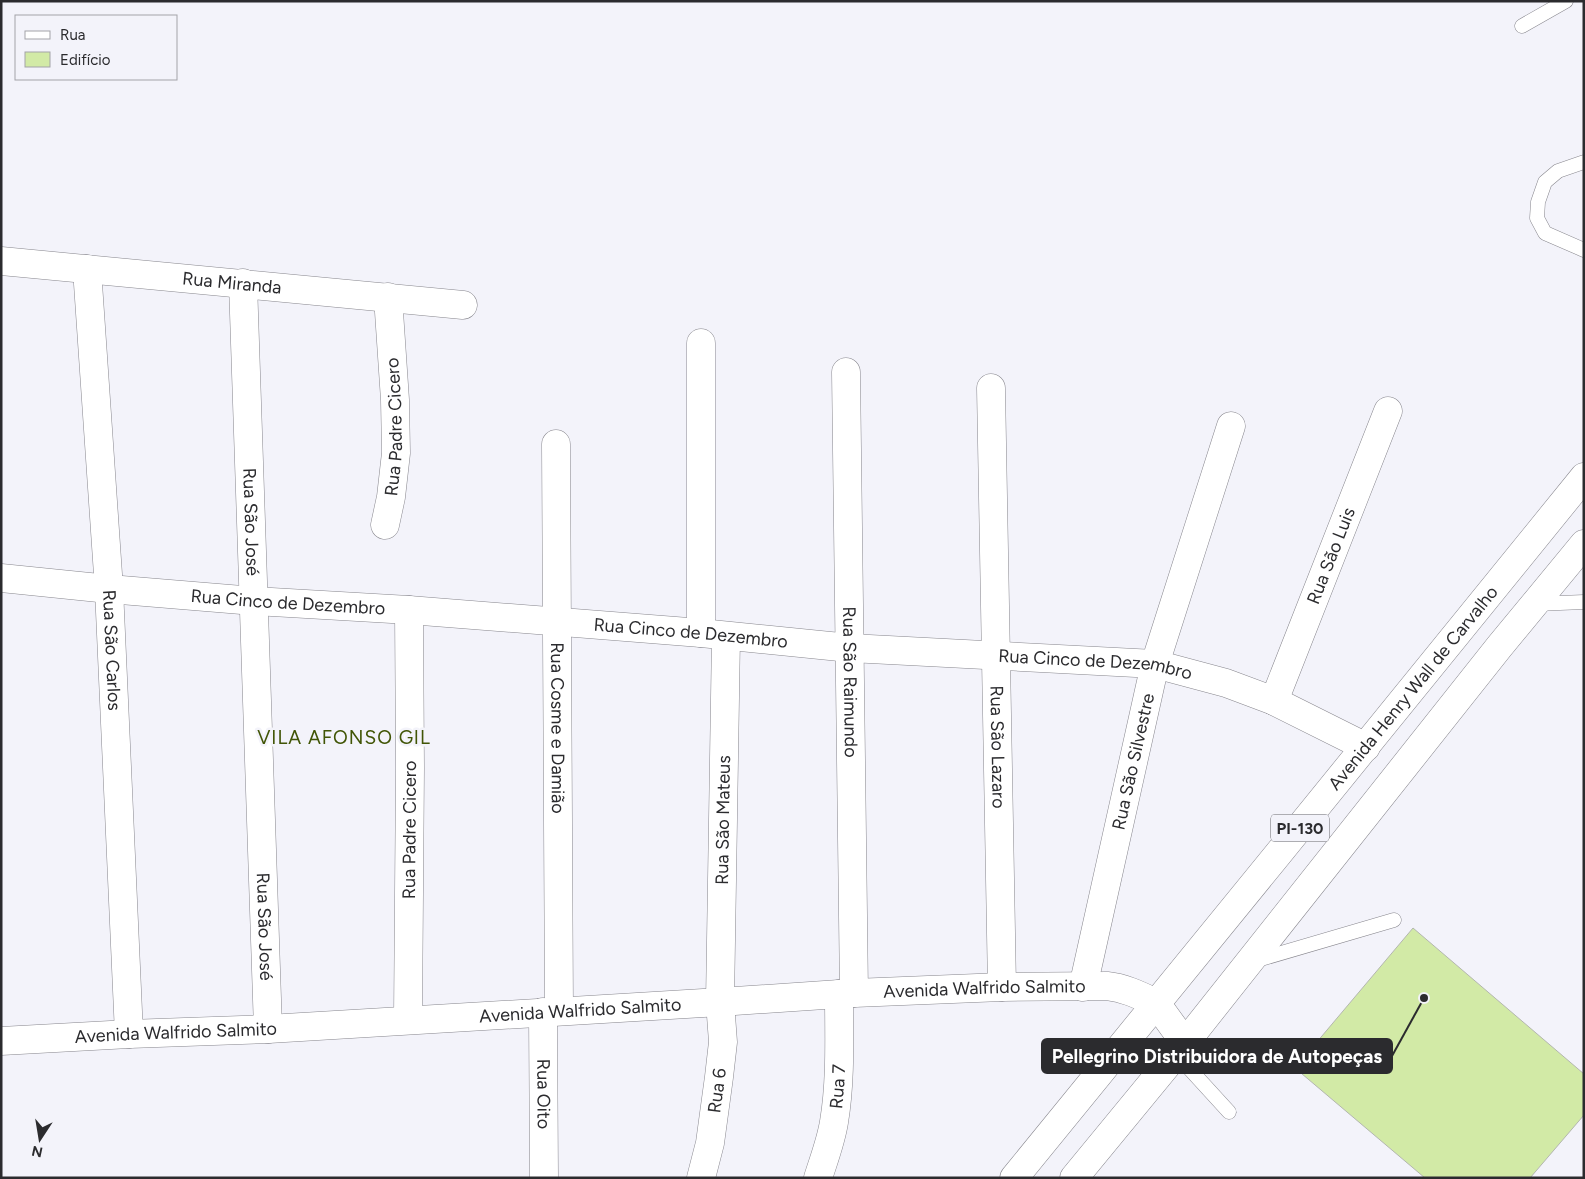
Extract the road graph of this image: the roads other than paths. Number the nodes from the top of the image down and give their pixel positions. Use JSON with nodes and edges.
{"nodes":[{"id":1,"x":1566,"y":1,"type":"edge"},
{"id":2,"x":1522,"y":26,"type":"dead end"},
{"id":3,"x":1584,"y":162,"type":"edge"},
{"id":4,"x":1584,"y":250,"type":"edge"},
{"id":5,"x":1,"y":261,"type":"edge"},
{"id":6,"x":87,"y":269,"type":"junction"},
{"id":7,"x":243,"y":284,"type":"junction"},
{"id":8,"x":388,"y":298,"type":"junction"},
{"id":9,"x":462,"y":305,"type":"dead end"},
{"id":10,"x":701,"y":343,"type":"dead end"},
{"id":11,"x":846,"y":372,"type":"dead end"},
{"id":12,"x":991,"y":388,"type":"dead end"},
{"id":13,"x":1388,"y":411,"type":"dead end"},
{"id":14,"x":1231,"y":426,"type":"dead end"},
{"id":15,"x":556,"y":444,"type":"dead end"},
{"id":16,"x":1584,"y":477,"type":"edge"},
{"id":17,"x":386,"y":525,"type":"dead end"},
{"id":18,"x":1584,"y":544,"type":"edge"},
{"id":19,"x":1,"y":578,"type":"edge"},
{"id":20,"x":109,"y":589,"type":"junction"},
{"id":21,"x":254,"y":601,"type":"junction"},
{"id":22,"x":1584,"y":602,"type":"edge"},
{"id":23,"x":1534,"y":604,"type":"junction"},
{"id":24,"x":409,"y":610,"type":"junction"},
{"id":25,"x":557,"y":621,"type":"junction"},
{"id":26,"x":714,"y":635,"type":"junction"},
{"id":27,"x":850,"y":648,"type":"junction"},
{"id":28,"x":996,"y":656,"type":"junction"},
{"id":29,"x":1155,"y":664,"type":"junction"},
{"id":30,"x":1274,"y":701,"type":"junction"},
{"id":31,"x":1366,"y":747,"type":"junction"},
{"id":32,"x":1325,"y":797,"type":"junction"},
{"id":33,"x":1355,"y":830,"type":"junction"},
{"id":34,"x":1394,"y":920,"type":"dead end"},
{"id":35,"x":1249,"y":963,"type":"junction"},
{"id":36,"x":1002,"y":987,"type":"junction"},
{"id":37,"x":1083,"y":987,"type":"junction"},
{"id":38,"x":847,"y":994,"type":"junction"},
{"id":39,"x":720,"y":1002,"type":"junction"},
{"id":40,"x":1156,"y":1002,"type":"junction"},
{"id":41,"x":551,"y":1012,"type":"junction"},
{"id":42,"x":408,"y":1020,"type":"junction"},
{"id":43,"x":268,"y":1029,"type":"junction"},
{"id":44,"x":129,"y":1034,"type":"junction"},
{"id":45,"x":1,"y":1041,"type":"edge"},
{"id":46,"x":1181,"y":1048,"type":"junction"},
{"id":47,"x":1229,"y":1112,"type":"dead end"},
{"id":48,"x":544,"y":1178,"type":"edge"},
{"id":49,"x":701,"y":1178,"type":"edge"},
{"id":50,"x":818,"y":1178,"type":"edge"},
{"id":51,"x":1014,"y":1178,"type":"edge"},
{"id":52,"x":1074,"y":1178,"type":"edge"}],
"edges":[{"from":1,"to":2,"type":"lane"},
{"from":3,"to":4,"type":"lane"},
{"from":5,"to":6,"type":"street","name":"Rua Miranda"},
{"from":6,"to":7,"type":"street","name":"Rua Miranda"},
{"from":6,"to":20,"type":"street","name":"Rua São Carlos"},
{"from":7,"to":8,"type":"street","name":"Rua Miranda"},
{"from":7,"to":21,"type":"street","name":"Rua São José"},
{"from":8,"to":9,"type":"street","name":"Rua Miranda"},
{"from":8,"to":17,"type":"street","name":"Rua Padre Cicero"},
{"from":10,"to":26,"type":"street","name":"Rua São Mateus"},
{"from":11,"to":27,"type":"street","name":"Rua São Raimundo"},
{"from":12,"to":28,"type":"street","name":"Rua São Lazaro"},
{"from":13,"to":30,"type":"street","name":"Rua São Luis"},
{"from":14,"to":29,"type":"street","name":"Rua São Silvestre"},
{"from":15,"to":25,"type":"street","name":"Rua Cosme e Damião"},
{"from":16,"to":31,"type":"street","name":"Avenida Henry Wall de Carvalho","number":"PI-130"},
{"from":18,"to":23,"type":"street","number":"PI-130"},
{"from":19,"to":20,"type":"street","name":"Rua Cinco de Dezembro"},
{"from":20,"to":21,"type":"street","name":"Rua Cinco de Dezembro"},
{"from":20,"to":44,"type":"street","name":"Rua São Carlos"},
{"from":21,"to":24,"type":"street","name":"Rua Cinco de Dezembro"},
{"from":21,"to":43,"type":"street","name":"Rua São José"},
{"from":22,"to":23,"type":"lane"},
{"from":23,"to":33,"type":"street","number":"PI-130"},
{"from":24,"to":25,"type":"street","name":"Rua Cinco de Dezembro"},
{"from":24,"to":42,"type":"street","name":"Rua Padre Cicero"},
{"from":25,"to":26,"type":"street","name":"Rua Cinco de Dezembro"},
{"from":25,"to":41,"type":"street","name":"Rua Cosme e Damião"},
{"from":26,"to":27,"type":"street","name":"Rua Cinco de Dezembro"},
{"from":26,"to":39,"type":"street","name":"Rua São Mateus"},
{"from":27,"to":28,"type":"street","name":"Rua Cinco de Dezembro"},
{"from":27,"to":38,"type":"street","name":"Rua São Raimundo"},
{"from":28,"to":29,"type":"street","name":"Rua Cinco de Dezembro"},
{"from":28,"to":36,"type":"street","name":"Rua São Lazaro"},
{"from":29,"to":30,"type":"street","name":"Rua Cinco de Dezembro"},
{"from":29,"to":37,"type":"street","name":"Rua São Silvestre"},
{"from":30,"to":31,"type":"street","name":"Rua Cinco de Dezembro"},
{"from":31,"to":32,"type":"street","name":"Avenida Henry Wall de Carvalho","number":"PI-130"},
{"from":32,"to":33,"type":"street"},
{"from":32,"to":40,"type":"street","name":"Avenida Henry Wall de Carvalho","number":"PI-130"},
{"from":33,"to":35,"type":"street","number":"PI-130"},
{"from":34,"to":35,"type":"lane"},
{"from":35,"to":46,"type":"street","number":"PI-130"},
{"from":36,"to":37,"type":"street","name":"Avenida Walfrido Salmito"},
{"from":36,"to":38,"type":"street","name":"Avenida Walfrido Salmito"},
{"from":37,"to":40,"type":"street","name":"Avenida Walfrido Salmito"},
{"from":38,"to":39,"type":"street","name":"Avenida Walfrido Salmito"},
{"from":38,"to":50,"type":"street","name":"Rua 7"},
{"from":39,"to":41,"type":"street","name":"Avenida Walfrido Salmito"},
{"from":39,"to":49,"type":"street","name":"Rua 6"},
{"from":40,"to":46,"type":"street"},
{"from":40,"to":51,"type":"street","name":"Avenida Henry Wall de Carvalho","number":"PI-130"},
{"from":41,"to":42,"type":"street","name":"Avenida Walfrido Salmito"},
{"from":41,"to":48,"type":"street","name":"Rua Oito"},
{"from":42,"to":43,"type":"street","name":"Avenida Walfrido Salmito"},
{"from":43,"to":44,"type":"street","name":"Avenida Walfrido Salmito"},
{"from":44,"to":45,"type":"street","name":"Avenida Walfrido Salmito"},
{"from":46,"to":47,"type":"lane"},
{"from":46,"to":52,"type":"street","number":"PI-130"}]}
